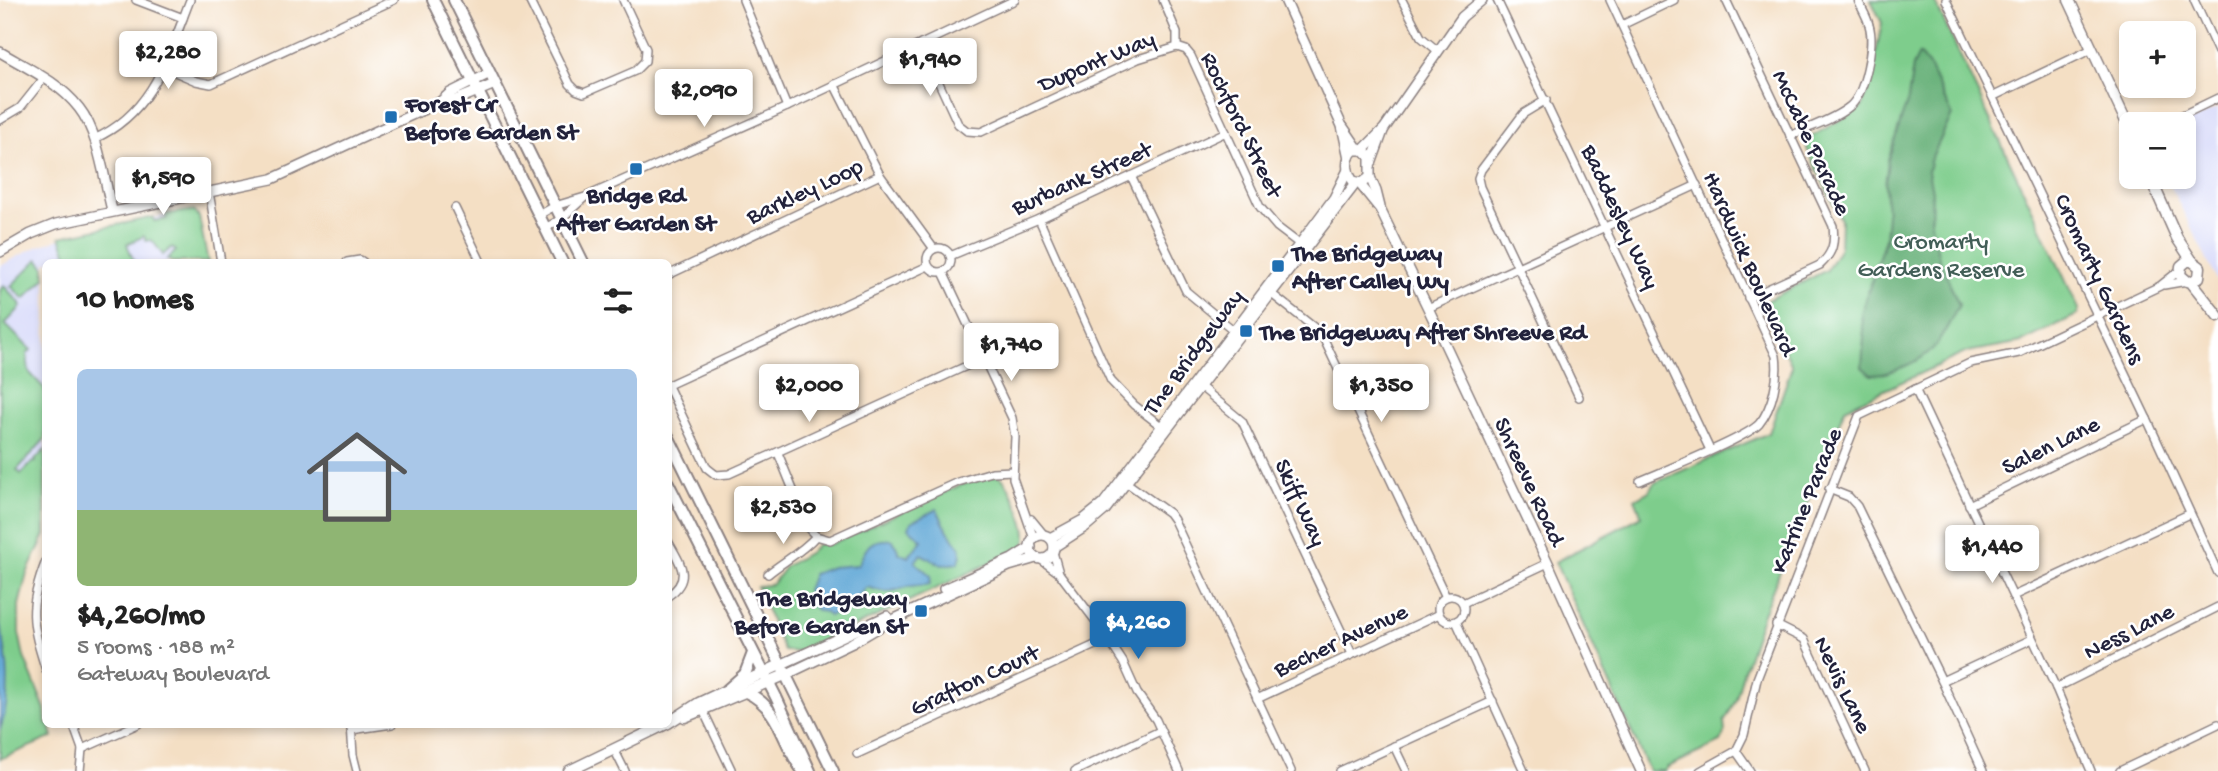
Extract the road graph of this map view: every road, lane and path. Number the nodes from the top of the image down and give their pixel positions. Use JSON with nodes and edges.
{"nodes":[{"id":1,"x":136,"y":0,"type":"edge"},
{"id":2,"x":190,"y":0,"type":"edge"},
{"id":3,"x":394,"y":0,"type":"edge"},
{"id":4,"x":433,"y":0,"type":"edge"},
{"id":5,"x":454,"y":0,"type":"edge"},
{"id":6,"x":529,"y":0,"type":"edge"},
{"id":7,"x":623,"y":0,"type":"edge"},
{"id":8,"x":1015,"y":0,"type":"edge"},
{"id":9,"x":1163,"y":0,"type":"edge"},
{"id":10,"x":1285,"y":0,"type":"edge"},
{"id":11,"x":1402,"y":0,"type":"edge"},
{"id":12,"x":1482,"y":0,"type":"edge"},
{"id":13,"x":1497,"y":0,"type":"edge"},
{"id":14,"x":1610,"y":0,"type":"edge"},
{"id":15,"x":1674,"y":0,"type":"edge"},
{"id":16,"x":1726,"y":0,"type":"edge"},
{"id":17,"x":1858,"y":0,"type":"edge"},
{"id":18,"x":1946,"y":0,"type":"edge"},
{"id":19,"x":2069,"y":0,"type":"edge"},
{"id":20,"x":2194,"y":0,"type":"edge"},
{"id":21,"x":746,"y":1,"type":"edge"},
{"id":22,"x":183,"y":18,"type":"junction"},
{"id":23,"x":1622,"y":24,"type":"junction"},
{"id":24,"x":921,"y":44,"type":"junction"},
{"id":25,"x":1177,"y":47,"type":"junction"},
{"id":26,"x":2092,"y":49,"type":"junction"},
{"id":27,"x":1438,"y":51,"type":"junction"},
{"id":28,"x":0,"y":52,"type":"edge"},
{"id":29,"x":2218,"y":52,"type":"edge"},
{"id":30,"x":163,"y":68,"type":"junction"},
{"id":31,"x":44,"y":78,"type":"junction"},
{"id":32,"x":492,"y":79,"type":"junction"},
{"id":33,"x":834,"y":84,"type":"junction"},
{"id":34,"x":475,"y":86,"type":"junction"},
{"id":35,"x":1994,"y":96,"type":"junction"},
{"id":36,"x":2218,"y":98,"type":"edge"},
{"id":37,"x":1546,"y":100,"type":"junction"},
{"id":38,"x":787,"y":107,"type":"junction"},
{"id":39,"x":2122,"y":112,"type":"edge"},
{"id":40,"x":2189,"y":112,"type":"edge"},
{"id":41,"x":0,"y":120,"type":"edge"},
{"id":42,"x":1342,"y":126,"type":"junction"},
{"id":43,"x":1384,"y":129,"type":"junction"},
{"id":44,"x":1226,"y":132,"type":"junction"},
{"id":45,"x":1790,"y":136,"type":"junction"},
{"id":46,"x":94,"y":139,"type":"junction"},
{"id":47,"x":1360,"y":149,"type":"junction"},
{"id":48,"x":1349,"y":158,"type":"junction"},
{"id":49,"x":1371,"y":164,"type":"junction"},
{"id":50,"x":1348,"y":170,"type":"junction"},
{"id":51,"x":880,"y":175,"type":"junction"},
{"id":52,"x":1131,"y":176,"type":"junction"},
{"id":53,"x":1370,"y":177,"type":"junction"},
{"id":54,"x":1358,"y":183,"type":"junction"},
{"id":55,"x":1697,"y":185,"type":"junction"},
{"id":56,"x":2155,"y":189,"type":"edge"},
{"id":57,"x":209,"y":192,"type":"junction"},
{"id":58,"x":585,"y":197,"type":"junction"},
{"id":59,"x":555,"y":206,"type":"junction"},
{"id":60,"x":455,"y":208,"type":"dead end"},
{"id":61,"x":1380,"y":209,"type":"junction"},
{"id":62,"x":112,"y":210,"type":"junction"},
{"id":63,"x":539,"y":215,"type":"junction"},
{"id":64,"x":561,"y":219,"type":"junction"},
{"id":65,"x":1039,"y":219,"type":"junction"},
{"id":66,"x":1606,"y":227,"type":"junction"},
{"id":67,"x":545,"y":228,"type":"junction"},
{"id":68,"x":2177,"y":238,"type":"junction"},
{"id":69,"x":1302,"y":246,"type":"junction"},
{"id":70,"x":934,"y":250,"type":"junction"},
{"id":71,"x":0,"y":251,"type":"edge"},
{"id":72,"x":950,"y":256,"type":"junction"},
{"id":73,"x":220,"y":259,"type":"edge"},
{"id":74,"x":480,"y":259,"type":"edge"},
{"id":75,"x":560,"y":259,"type":"edge"},
{"id":76,"x":581,"y":259,"type":"edge"},
{"id":77,"x":2192,"y":261,"type":"junction"},
{"id":78,"x":928,"y":266,"type":"junction"},
{"id":79,"x":1519,"y":267,"type":"junction"},
{"id":80,"x":2180,"y":268,"type":"junction"},
{"id":81,"x":943,"y":272,"type":"junction"},
{"id":82,"x":672,"y":273,"type":"edge"},
{"id":83,"x":2192,"y":280,"type":"junction"},
{"id":84,"x":2160,"y":286,"type":"junction"},
{"id":85,"x":1268,"y":291,"type":"junction"},
{"id":86,"x":1748,"y":298,"type":"junction"},
{"id":87,"x":1429,"y":308,"type":"junction"},
{"id":88,"x":2216,"y":313,"type":"edge"},
{"id":89,"x":2097,"y":316,"type":"junction"},
{"id":90,"x":1236,"y":332,"type":"junction"},
{"id":91,"x":984,"y":358,"type":"junction"},
{"id":92,"x":672,"y":384,"type":"edge"},
{"id":93,"x":1197,"y":384,"type":"junction"},
{"id":94,"x":1916,"y":389,"type":"junction"},
{"id":95,"x":672,"y":394,"type":"edge"},
{"id":96,"x":1579,"y":397,"type":"dead end"},
{"id":97,"x":2147,"y":419,"type":"junction"},
{"id":98,"x":1164,"y":428,"type":"junction"},
{"id":99,"x":672,"y":444,"type":"edge"},
{"id":100,"x":1710,"y":450,"type":"junction"},
{"id":101,"x":778,"y":453,"type":"junction"},
{"id":102,"x":1013,"y":471,"type":"junction"},
{"id":103,"x":1124,"y":481,"type":"junction"},
{"id":104,"x":1640,"y":481,"type":"dead end"},
{"id":105,"x":1829,"y":489,"type":"junction"},
{"id":106,"x":672,"y":491,"type":"edge"},
{"id":107,"x":1969,"y":505,"type":"junction"},
{"id":108,"x":1026,"y":513,"type":"junction"},
{"id":109,"x":2189,"y":514,"type":"junction"},
{"id":110,"x":816,"y":536,"type":"junction"},
{"id":111,"x":1032,"y":543,"type":"junction"},
{"id":112,"x":1051,"y":543,"type":"junction"},
{"id":113,"x":672,"y":549,"type":"edge"},
{"id":114,"x":1038,"y":558,"type":"junction"},
{"id":115,"x":1548,"y":563,"type":"junction"},
{"id":116,"x":42,"y":571,"type":"edge"},
{"id":117,"x":1059,"y":573,"type":"junction"},
{"id":118,"x":2218,"y":573,"type":"edge"},
{"id":119,"x":768,"y":574,"type":"dead end"},
{"id":120,"x":672,"y":592,"type":"edge"},
{"id":121,"x":2013,"y":596,"type":"junction"},
{"id":122,"x":1446,"y":597,"type":"junction"},
{"id":123,"x":1463,"y":603,"type":"junction"},
{"id":124,"x":2218,"y":607,"type":"edge"},
{"id":125,"x":1440,"y":614,"type":"junction"},
{"id":126,"x":1456,"y":621,"type":"junction"},
{"id":127,"x":1776,"y":625,"type":"junction"},
{"id":128,"x":1108,"y":639,"type":"junction"},
{"id":129,"x":2032,"y":639,"type":"junction"},
{"id":130,"x":753,"y":653,"type":"junction"},
{"id":131,"x":1352,"y":654,"type":"junction"},
{"id":132,"x":42,"y":658,"type":"edge"},
{"id":133,"x":783,"y":670,"type":"junction"},
{"id":134,"x":766,"y":678,"type":"junction"},
{"id":135,"x":1942,"y":681,"type":"junction"},
{"id":136,"x":2056,"y":688,"type":"junction"},
{"id":137,"x":728,"y":689,"type":"junction"},
{"id":138,"x":746,"y":692,"type":"junction"},
{"id":139,"x":1257,"y":699,"type":"junction"},
{"id":140,"x":1493,"y":701,"type":"junction"},
{"id":141,"x":701,"y":707,"type":"junction"},
{"id":142,"x":672,"y":721,"type":"edge"},
{"id":143,"x":2218,"y":724,"type":"edge"},
{"id":144,"x":74,"y":728,"type":"edge"},
{"id":145,"x":129,"y":728,"type":"edge"},
{"id":146,"x":351,"y":728,"type":"edge"},
{"id":147,"x":658,"y":728,"type":"edge"},
{"id":148,"x":1160,"y":731,"type":"junction"},
{"id":149,"x":1394,"y":746,"type":"junction"},
{"id":150,"x":82,"y":749,"type":"junction"},
{"id":151,"x":614,"y":749,"type":"junction"},
{"id":152,"x":1736,"y":751,"type":"junction"},
{"id":153,"x":857,"y":754,"type":"dead end"},
{"id":154,"x":731,"y":769,"type":"dead end"},
{"id":155,"x":80,"y":771,"type":"edge"},
{"id":156,"x":357,"y":771,"type":"edge"},
{"id":157,"x":569,"y":771,"type":"edge"},
{"id":158,"x":625,"y":771,"type":"edge"},
{"id":159,"x":803,"y":771,"type":"edge"},
{"id":160,"x":810,"y":771,"type":"edge"},
{"id":161,"x":833,"y":771,"type":"edge"},
{"id":162,"x":1075,"y":771,"type":"edge"},
{"id":163,"x":1179,"y":771,"type":"edge"},
{"id":164,"x":1291,"y":771,"type":"edge"},
{"id":165,"x":1340,"y":771,"type":"edge"},
{"id":166,"x":1406,"y":771,"type":"edge"},
{"id":167,"x":1524,"y":771,"type":"edge"},
{"id":168,"x":1641,"y":771,"type":"edge"},
{"id":169,"x":1700,"y":771,"type":"edge"},
{"id":170,"x":1750,"y":771,"type":"edge"},
{"id":171,"x":1865,"y":771,"type":"edge"},
{"id":172,"x":1983,"y":771,"type":"edge"},
{"id":173,"x":2091,"y":771,"type":"edge"},
{"id":174,"x":2120,"y":771,"type":"edge"}],
"edges":[{"from":1,"to":22,"type":"street"},
{"from":2,"to":22,"type":"street"},
{"from":3,"to":30,"type":"street"},
{"from":4,"to":34,"type":"main road"},
{"from":5,"to":32,"type":"main road"},
{"from":6,"to":7,"type":"street"},
{"from":8,"to":24,"type":"street"},
{"from":9,"to":25,"type":"street"},
{"from":10,"to":42,"type":"street"},
{"from":11,"to":27,"type":"street"},
{"from":12,"to":27,"type":"street"},
{"from":13,"to":37,"type":"street","name":"Baddesley Way"},
{"from":14,"to":23,"type":"street","name":"Hardwick Boulevard"},
{"from":15,"to":23,"type":"street"},
{"from":16,"to":45,"type":"street","name":"McCabe Parade"},
{"from":17,"to":45,"type":"street"},
{"from":18,"to":35,"type":"street","name":"Cromarty Gardens"},
{"from":19,"to":26,"type":"main road"},
{"from":20,"to":29,"type":"street"},
{"from":21,"to":38,"type":"street"},
{"from":22,"to":30,"type":"street"},
{"from":23,"to":55,"type":"street","name":"Hardwick Boulevard"},
{"from":24,"to":25,"type":"street","name":"Dupont Way"},
{"from":24,"to":33,"type":"street"},
{"from":25,"to":44,"type":"street","name":"Rochford Street"},
{"from":26,"to":35,"type":"street"},
{"from":26,"to":39,"type":"main road"},
{"from":27,"to":43,"type":"street"},
{"from":28,"to":31,"type":"street"},
{"from":30,"to":46,"type":"street"},
{"from":31,"to":41,"type":"street"},
{"from":31,"to":46,"type":"street"},
{"from":32,"to":34,"type":"street"},
{"from":32,"to":59,"type":"main road"},
{"from":33,"to":38,"type":"street"},
{"from":33,"to":51,"type":"street"},
{"from":34,"to":57,"type":"street"},
{"from":34,"to":63,"type":"main road"},
{"from":35,"to":89,"type":"street","name":"Cromarty Gardens"},
{"from":36,"to":40,"type":"street"},
{"from":37,"to":66,"type":"street","name":"Baddesley Way"},
{"from":37,"to":79,"type":"street"},
{"from":38,"to":58,"type":"street"},
{"from":42,"to":47,"type":"street"},
{"from":42,"to":48,"type":"street"},
{"from":43,"to":47,"type":"street"},
{"from":43,"to":49,"type":"street","name":"Shreeve Road"},
{"from":44,"to":52,"type":"street","name":"Burbank Street"},
{"from":44,"to":69,"type":"street","name":"Rochford Street"},
{"from":45,"to":86,"type":"street","name":"McCabe Parade"},
{"from":46,"to":62,"type":"street"},
{"from":47,"to":48,"type":"street"},
{"from":47,"to":49,"type":"street"},
{"from":48,"to":50,"type":"street"},
{"from":49,"to":53,"type":"street","name":"Shreeve Road"},
{"from":50,"to":54,"type":"street","name":"Shreeve Road"},
{"from":50,"to":69,"type":"street","name":"The Bridgeway"},
{"from":51,"to":70,"type":"street"},
{"from":51,"to":82,"type":"street","name":"Barkley Loop"},
{"from":52,"to":65,"type":"street","name":"Burbank Street"},
{"from":52,"to":90,"type":"street"},
{"from":53,"to":54,"type":"street"},
{"from":53,"to":61,"type":"street","name":"Shreeve Road"},
{"from":54,"to":61,"type":"street","name":"Shreeve Road"},
{"from":54,"to":69,"type":"street","name":"The Bridgeway"},
{"from":55,"to":66,"type":"street"},
{"from":55,"to":86,"type":"street","name":"Hardwick Boulevard"},
{"from":56,"to":68,"type":"main road"},
{"from":57,"to":62,"type":"street"},
{"from":57,"to":73,"type":"street"},
{"from":58,"to":59,"type":"street"},
{"from":58,"to":64,"type":"street"},
{"from":59,"to":63,"type":"street"},
{"from":59,"to":64,"type":"main road"},
{"from":60,"to":74,"type":"street"},
{"from":61,"to":87,"type":"street","name":"Shreeve Road"},
{"from":62,"to":71,"type":"street"},
{"from":63,"to":67,"type":"main road"},
{"from":64,"to":67,"type":"street"},
{"from":64,"to":76,"type":"main road"},
{"from":65,"to":72,"type":"street","name":"Burbank Street"},
{"from":65,"to":98,"type":"street"},
{"from":66,"to":79,"type":"street"},
{"from":66,"to":100,"type":"street","name":"Baddesley Way"},
{"from":67,"to":75,"type":"main road"},
{"from":68,"to":77,"type":"main road"},
{"from":68,"to":80,"type":"main road"},
{"from":69,"to":85,"type":"street","name":"The Bridgeway"},
{"from":70,"to":72,"type":"street"},
{"from":70,"to":78,"type":"street"},
{"from":72,"to":81,"type":"street"},
{"from":77,"to":80,"type":"main road"},
{"from":77,"to":83,"type":"main road"},
{"from":78,"to":81,"type":"street"},
{"from":78,"to":92,"type":"street"},
{"from":79,"to":87,"type":"street"},
{"from":79,"to":96,"type":"street"},
{"from":80,"to":83,"type":"main road"},
{"from":80,"to":84,"type":"street","name":"Katrine Parade"},
{"from":81,"to":91,"type":"street"},
{"from":83,"to":84,"type":"street","name":"Katrine Parade"},
{"from":83,"to":88,"type":"main road"},
{"from":84,"to":89,"type":"street","name":"Katrine Parade"},
{"from":85,"to":90,"type":"street","name":"The Bridgeway"},
{"from":85,"to":122,"type":"street"},
{"from":86,"to":100,"type":"street","name":"Hardwick Boulevard"},
{"from":87,"to":115,"type":"street","name":"Shreeve Road"},
{"from":89,"to":94,"type":"street","name":"Katrine Parade"},
{"from":89,"to":97,"type":"street","name":"Cromarty Gardens"},
{"from":90,"to":93,"type":"street","name":"The Bridgeway"},
{"from":91,"to":101,"type":"street"},
{"from":91,"to":102,"type":"street"},
{"from":93,"to":98,"type":"street","name":"The Bridgeway"},
{"from":93,"to":131,"type":"street","name":"Skiff Way"},
{"from":94,"to":105,"type":"street","name":"Katrine Parade"},
{"from":94,"to":107,"type":"street"},
{"from":95,"to":101,"type":"street"},
{"from":97,"to":107,"type":"street","name":"Salen Lane"},
{"from":97,"to":109,"type":"street","name":"Cromarty Gardens"},
{"from":98,"to":103,"type":"street","name":"The Bridgeway"},
{"from":99,"to":133,"type":"main road"},
{"from":100,"to":104,"type":"street","name":"Hardwick Boulevard"},
{"from":101,"to":110,"type":"street"},
{"from":102,"to":108,"type":"street"},
{"from":102,"to":110,"type":"street"},
{"from":103,"to":112,"type":"street","name":"The Bridgeway"},
{"from":103,"to":139,"type":"street"},
{"from":105,"to":127,"type":"street","name":"Katrine Parade"},
{"from":105,"to":135,"type":"street"},
{"from":106,"to":130,"type":"main road"},
{"from":107,"to":121,"type":"street"},
{"from":108,"to":111,"type":"street"},
{"from":108,"to":112,"type":"street"},
{"from":109,"to":118,"type":"street","name":"Cromarty Gardens"},
{"from":109,"to":121,"type":"street"},
{"from":110,"to":119,"type":"street"},
{"from":111,"to":112,"type":"street","name":"The Bridgeway"},
{"from":111,"to":114,"type":"street"},
{"from":111,"to":133,"type":"street","name":"The Bridgeway"},
{"from":112,"to":114,"type":"street","name":"The Bridgeway"},
{"from":112,"to":117,"type":"street"},
{"from":113,"to":120,"type":"street"},
{"from":114,"to":117,"type":"street"},
{"from":114,"to":133,"type":"street","name":"The Bridgeway"},
{"from":115,"to":123,"type":"street"},
{"from":115,"to":168,"type":"street","name":"Shreeve Road"},
{"from":116,"to":132,"type":"street"},
{"from":117,"to":128,"type":"street"},
{"from":121,"to":129,"type":"street"},
{"from":122,"to":123,"type":"street"},
{"from":122,"to":125,"type":"street"},
{"from":123,"to":126,"type":"street"},
{"from":124,"to":136,"type":"street","name":"Ness Lane"},
{"from":125,"to":126,"type":"street"},
{"from":125,"to":131,"type":"street","name":"Becher Avenue"},
{"from":126,"to":140,"type":"street"},
{"from":127,"to":152,"type":"street","name":"Katrine Parade"},
{"from":127,"to":171,"type":"street","name":"Nevis Lane"},
{"from":128,"to":148,"type":"street"},
{"from":128,"to":153,"type":"street","name":"Grafton Court"},
{"from":129,"to":135,"type":"street"},
{"from":129,"to":136,"type":"street"},
{"from":130,"to":134,"type":"main road"},
{"from":130,"to":137,"type":"main road"},
{"from":131,"to":139,"type":"street","name":"Becher Avenue"},
{"from":133,"to":134,"type":"main road","name":"The Bridgeway"},
{"from":133,"to":161,"type":"main road"},
{"from":134,"to":137,"type":"main road"},
{"from":134,"to":138,"type":"main road"},
{"from":134,"to":160,"type":"main road"},
{"from":135,"to":172,"type":"street"},
{"from":136,"to":173,"type":"street"},
{"from":137,"to":141,"type":"main road"},
{"from":138,"to":141,"type":"main road"},
{"from":138,"to":159,"type":"main road"},
{"from":139,"to":164,"type":"street"},
{"from":140,"to":149,"type":"street"},
{"from":140,"to":167,"type":"street"},
{"from":141,"to":142,"type":"main road"},
{"from":141,"to":154,"type":"street"},
{"from":143,"to":174,"type":"street"},
{"from":144,"to":150,"type":"street"},
{"from":145,"to":150,"type":"street"},
{"from":146,"to":156,"type":"street"},
{"from":147,"to":151,"type":"main road"},
{"from":148,"to":162,"type":"street"},
{"from":148,"to":163,"type":"street"},
{"from":149,"to":165,"type":"street"},
{"from":149,"to":166,"type":"street"},
{"from":150,"to":155,"type":"street"},
{"from":151,"to":157,"type":"main road"},
{"from":151,"to":158,"type":"street"},
{"from":152,"to":169,"type":"street"},
{"from":152,"to":170,"type":"street"}]}
